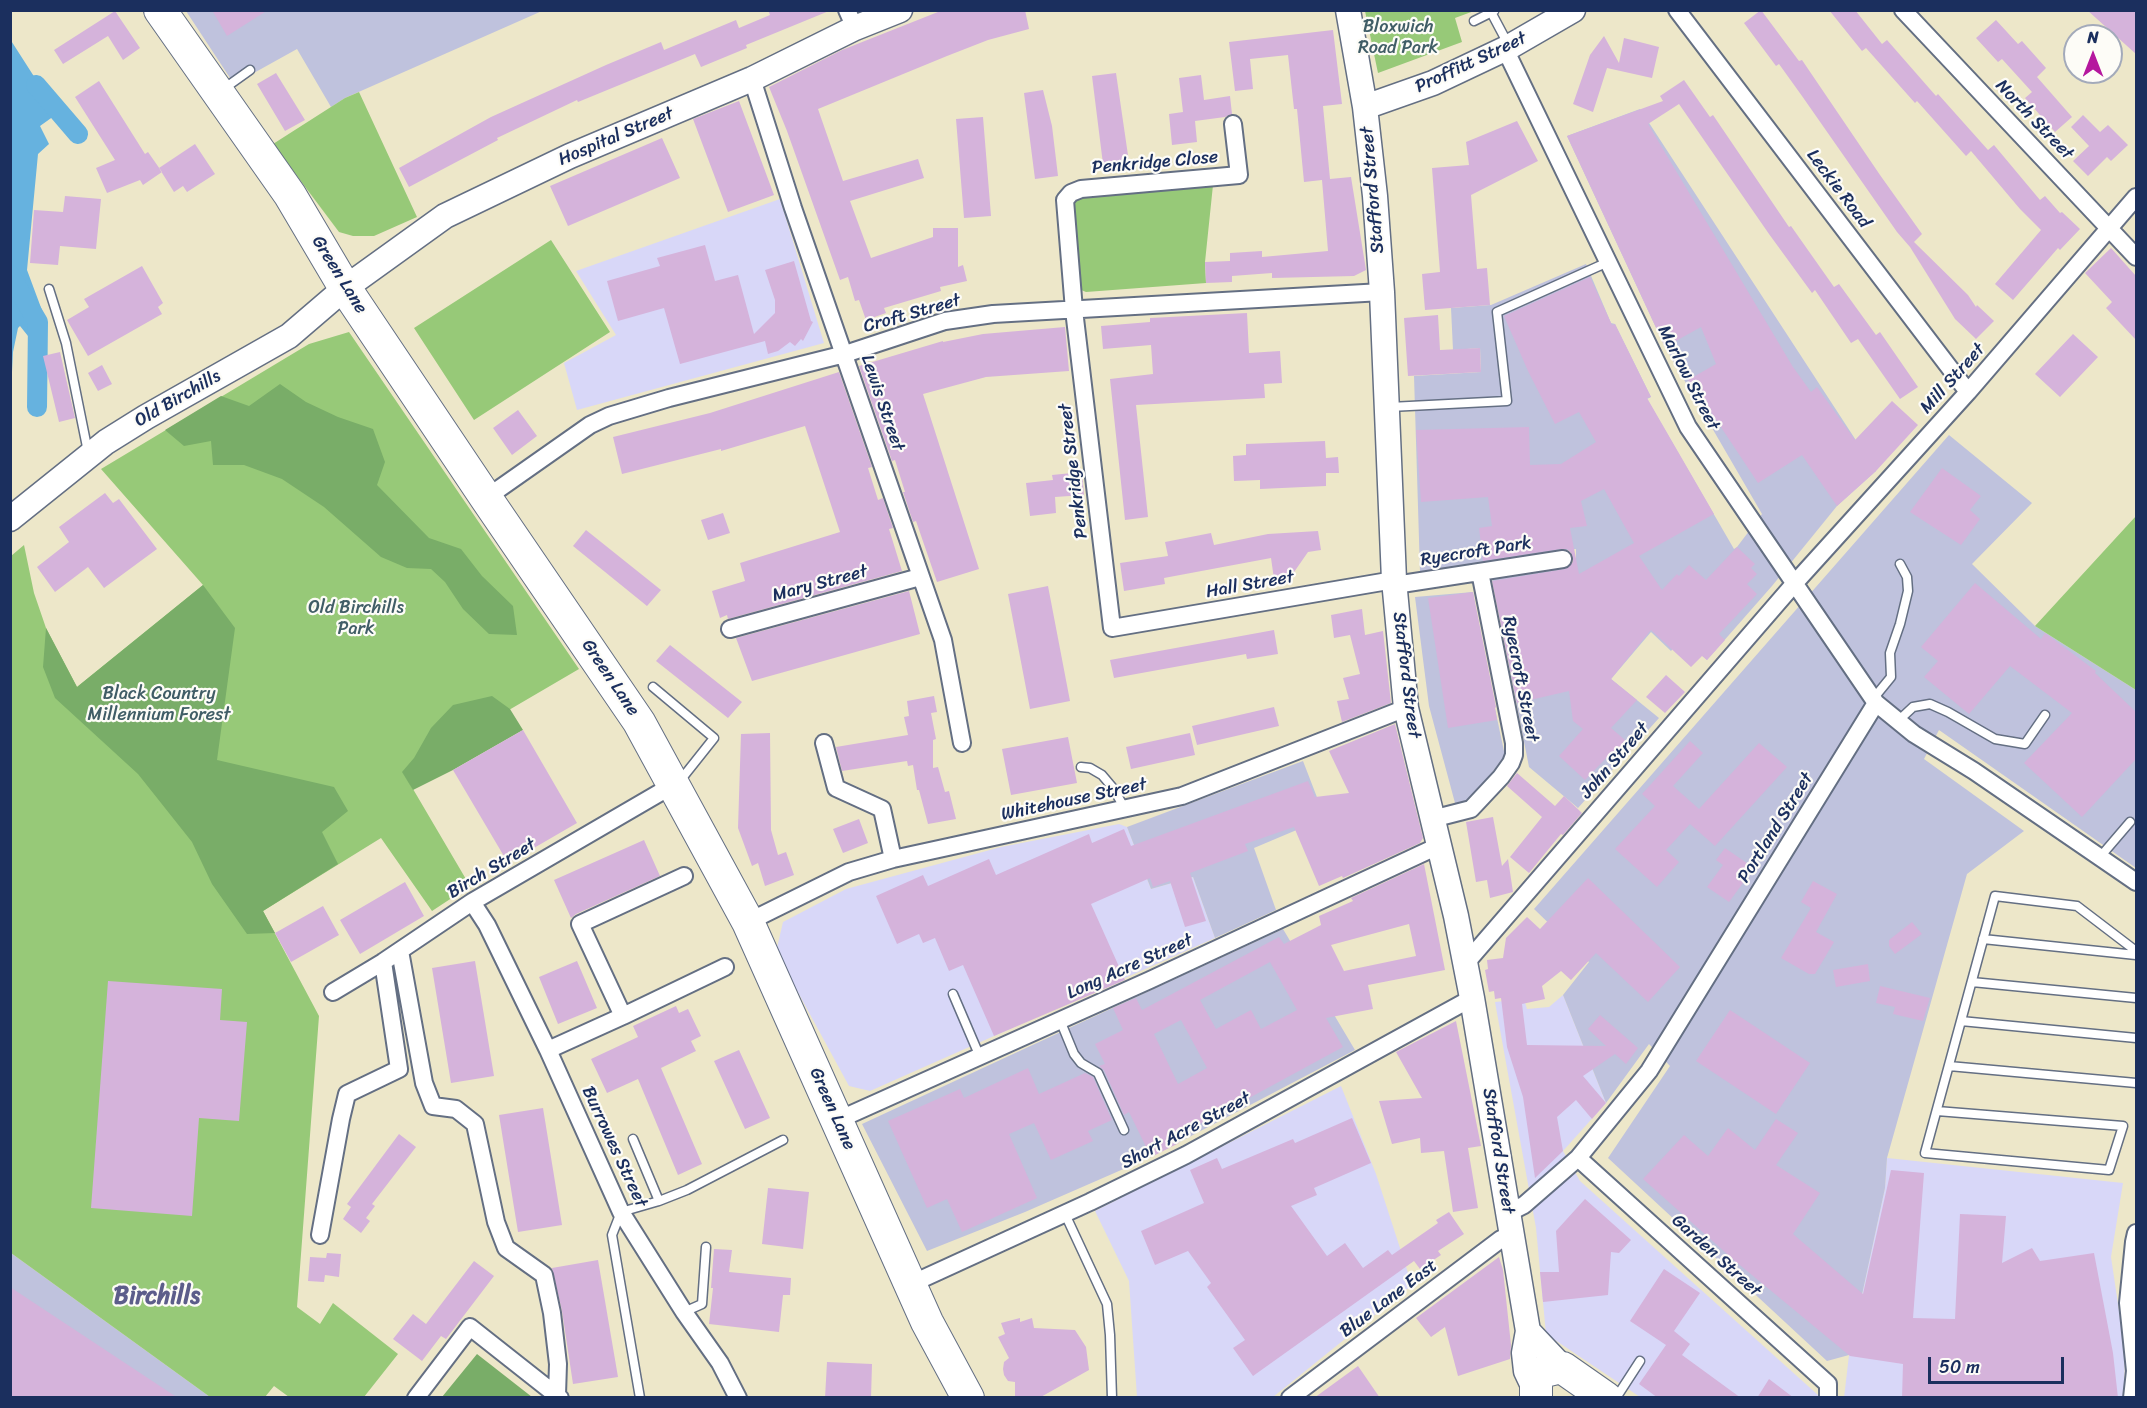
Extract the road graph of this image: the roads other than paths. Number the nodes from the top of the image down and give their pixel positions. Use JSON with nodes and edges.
{"nodes":[{"id":1,"x":160,"y":10,"type":"edge"},
{"id":2,"x":900,"y":10,"type":"edge"},
{"id":3,"x":1348,"y":10,"type":"edge"},
{"id":4,"x":1573,"y":10,"type":"edge"},
{"id":5,"x":1677,"y":10,"type":"edge"},
{"id":6,"x":1903,"y":10,"type":"edge"},
{"id":7,"x":1493,"y":11,"type":"edge"},
{"id":8,"x":851,"y":19,"type":"edge"},
{"id":9,"x":1473,"y":21,"type":"dead end"},
{"id":10,"x":1507,"y":48,"type":"junction"},
{"id":11,"x":250,"y":70,"type":"dead end"},
{"id":12,"x":752,"y":79,"type":"junction"},
{"id":13,"x":219,"y":92,"type":"junction"},
{"id":14,"x":1365,"y":107,"type":"junction"},
{"id":15,"x":1233,"y":124,"type":"dead end"},
{"id":16,"x":2136,"y":197,"type":"edge"},
{"id":17,"x":2110,"y":228,"type":"junction"},
{"id":18,"x":2136,"y":257,"type":"edge"},
{"id":19,"x":1608,"y":262,"type":"junction"},
{"id":20,"x":345,"y":288,"type":"junction"},
{"id":21,"x":49,"y":289,"type":"dead end"},
{"id":22,"x":1382,"y":292,"type":"junction"},
{"id":23,"x":1074,"y":310,"type":"junction"},
{"id":24,"x":845,"y":354,"type":"junction"},
{"id":25,"x":1968,"y":392,"type":"junction"},
{"id":26,"x":1386,"y":407,"type":"junction"},
{"id":27,"x":89,"y":455,"type":"junction"},
{"id":28,"x":486,"y":498,"type":"junction"},
{"id":29,"x":12,"y":517,"type":"edge"},
{"id":30,"x":1563,"y":558,"type":"dead end"},
{"id":31,"x":1900,"y":564,"type":"dead end"},
{"id":32,"x":1480,"y":572,"type":"junction"},
{"id":33,"x":920,"y":577,"type":"junction"},
{"id":34,"x":1394,"y":582,"type":"junction"},
{"id":35,"x":1794,"y":584,"type":"junction"},
{"id":36,"x":1112,"y":628,"type":"joint"},
{"id":37,"x":730,"y":629,"type":"dead end"},
{"id":38,"x":653,"y":687,"type":"dead end"},
{"id":39,"x":1875,"y":701,"type":"junction"},
{"id":40,"x":1406,"y":708,"type":"junction"},
{"id":41,"x":2045,"y":715,"type":"dead end"},
{"id":42,"x":1898,"y":721,"type":"junction"},
{"id":43,"x":824,"y":743,"type":"dead end"},
{"id":44,"x":962,"y":743,"type":"dead end"},
{"id":45,"x":1081,"y":767,"type":"dead end"},
{"id":46,"x":674,"y":786,"type":"junction"},
{"id":47,"x":1126,"y":809,"type":"junction"},
{"id":48,"x":1432,"y":819,"type":"junction"},
{"id":49,"x":2130,"y":822,"type":"dead end"},
{"id":50,"x":1438,"y":846,"type":"junction"},
{"id":51,"x":2100,"y":857,"type":"junction"},
{"id":52,"x":893,"y":860,"type":"junction"},
{"id":53,"x":684,"y":876,"type":"dead end"},
{"id":54,"x":2136,"y":882,"type":"edge"},
{"id":55,"x":472,"y":902,"type":"junction"},
{"id":56,"x":748,"y":922,"type":"junction"},
{"id":57,"x":1983,"y":939,"type":"junction"},
{"id":58,"x":400,"y":951,"type":"junction"},
{"id":59,"x":2136,"y":953,"type":"edge"},
{"id":60,"x":383,"y":962,"type":"junction"},
{"id":61,"x":1466,"y":963,"type":"junction"},
{"id":62,"x":725,"y":967,"type":"dead end"},
{"id":63,"x":1972,"y":982,"type":"junction"},
{"id":64,"x":333,"y":992,"type":"dead end"},
{"id":65,"x":953,"y":994,"type":"dead end"},
{"id":66,"x":1472,"y":998,"type":"junction"},
{"id":67,"x":2136,"y":998,"type":"edge"},
{"id":68,"x":623,"y":1016,"type":"junction"},
{"id":69,"x":1060,"y":1020,"type":"junction"},
{"id":70,"x":1961,"y":1021,"type":"junction"},
{"id":71,"x":2136,"y":1038,"type":"edge"},
{"id":72,"x":548,"y":1050,"type":"junction"},
{"id":73,"x":980,"y":1057,"type":"junction"},
{"id":74,"x":1949,"y":1066,"type":"junction"},
{"id":75,"x":2136,"y":1083,"type":"edge"},
{"id":76,"x":1937,"y":1111,"type":"junction"},
{"id":77,"x":838,"y":1120,"type":"junction"},
{"id":78,"x":1124,"y":1130,"type":"dead end"},
{"id":79,"x":633,"y":1139,"type":"dead end"},
{"id":80,"x":783,"y":1140,"type":"dead end"},
{"id":81,"x":1578,"y":1158,"type":"junction"},
{"id":82,"x":659,"y":1201,"type":"junction"},
{"id":83,"x":621,"y":1212,"type":"junction"},
{"id":84,"x":1065,"y":1214,"type":"junction"},
{"id":85,"x":1510,"y":1224,"type":"junction"},
{"id":86,"x":2136,"y":1233,"type":"edge"},
{"id":87,"x":320,"y":1235,"type":"dead end"},
{"id":88,"x":706,"y":1247,"type":"dead end"},
{"id":89,"x":910,"y":1284,"type":"junction"},
{"id":90,"x":684,"y":1312,"type":"junction"},
{"id":91,"x":1528,"y":1331,"type":"junction"},
{"id":92,"x":1640,"y":1361,"type":"dead end"},
{"id":93,"x":1543,"y":1383,"type":"edge"},
{"id":94,"x":2134,"y":1387,"type":"edge"},
{"id":95,"x":1828,"y":1391,"type":"edge"},
{"id":96,"x":558,"y":1396,"type":"edge"},
{"id":97,"x":416,"y":1398,"type":"edge"},
{"id":98,"x":640,"y":1398,"type":"edge"},
{"id":99,"x":738,"y":1398,"type":"edge"},
{"id":100,"x":968,"y":1398,"type":"edge"},
{"id":101,"x":1113,"y":1398,"type":"edge"},
{"id":102,"x":1290,"y":1398,"type":"edge"},
{"id":103,"x":1606,"y":1398,"type":"edge"},
{"id":104,"x":1616,"y":1398,"type":"edge"}],
"edges":[{"from":1,"to":13,"type":"highway","name":"Green Lane"},
{"from":2,"to":8,"type":"main road","name":"Hospital Street"},
{"from":3,"to":14,"type":"main road","name":"Stafford Street"},
{"from":4,"to":10,"type":"main road","name":"Proffitt Street"},
{"from":5,"to":25,"type":"street","name":"Leckie Road"},
{"from":6,"to":17,"type":"street","name":"North Street"},
{"from":7,"to":9,"type":"lane"},
{"from":7,"to":10,"type":"lane"},
{"from":8,"to":12,"type":"main road","name":"Hospital Street"},
{"from":10,"to":14,"type":"main road","name":"Proffitt Street"},
{"from":10,"to":19,"type":"street","name":"Marlow Street"},
{"from":11,"to":13,"type":"lane"},
{"from":12,"to":20,"type":"main road","name":"Hospital Street"},
{"from":12,"to":24,"type":"street","name":"Lewis Street"},
{"from":13,"to":20,"type":"highway","name":"Green Lane"},
{"from":14,"to":22,"type":"main road","name":"Stafford Street"},
{"from":15,"to":23,"type":"street","name":"Penkridge Close"},
{"from":16,"to":17,"type":"street","name":"Mill Street"},
{"from":17,"to":18,"type":"street","name":"North Street"},
{"from":17,"to":25,"type":"street","name":"Mill Street"},
{"from":19,"to":26,"type":"lane"},
{"from":19,"to":35,"type":"street","name":"Marlow Street"},
{"from":20,"to":27,"type":"main road","name":"Old Birchills"},
{"from":20,"to":28,"type":"highway","name":"Green Lane"},
{"from":21,"to":27,"type":"lane"},
{"from":22,"to":23,"type":"street","name":"Croft Street"},
{"from":22,"to":26,"type":"main road","name":"Stafford Street"},
{"from":23,"to":24,"type":"street","name":"Croft Street"},
{"from":23,"to":36,"type":"street","name":"Penkridge Street"},
{"from":24,"to":28,"type":"street","name":"Croft Street"},
{"from":24,"to":33,"type":"street","name":"Lewis Street"},
{"from":25,"to":35,"type":"street","name":"Mill Street"},
{"from":26,"to":34,"type":"main road","name":"Stafford Street"},
{"from":27,"to":29,"type":"main road","name":"Old Birchills"},
{"from":28,"to":46,"type":"highway","name":"Green Lane"},
{"from":30,"to":32,"type":"street","name":"Ryecroft Park"},
{"from":31,"to":39,"type":"lane"},
{"from":32,"to":34,"type":"street","name":"Ryecroft Park"},
{"from":32,"to":48,"type":"street","name":"Ryecroft Street"},
{"from":33,"to":37,"type":"street","name":"Mary Street"},
{"from":33,"to":44,"type":"street","name":"Lewis Street"},
{"from":34,"to":36,"type":"street","name":"Hall Street"},
{"from":34,"to":40,"type":"main road","name":"Stafford Street"},
{"from":35,"to":39,"type":"street","name":"Marlow Street"},
{"from":35,"to":61,"type":"street","name":"John Street"},
{"from":38,"to":46,"type":"lane"},
{"from":39,"to":42,"type":"street"},
{"from":39,"to":81,"type":"street","name":"Portland Street"},
{"from":40,"to":47,"type":"street","name":"Whitehouse Street"},
{"from":40,"to":48,"type":"main road","name":"Stafford Street"},
{"from":41,"to":42,"type":"lane"},
{"from":42,"to":51,"type":"street"},
{"from":43,"to":52,"type":"street"},
{"from":45,"to":47,"type":"lane"},
{"from":46,"to":55,"type":"street","name":"Birch Street"},
{"from":46,"to":56,"type":"highway","name":"Green Lane"},
{"from":47,"to":52,"type":"street","name":"Whitehouse Street"},
{"from":48,"to":50,"type":"main road","name":"Stafford Street"},
{"from":49,"to":51,"type":"lane"},
{"from":50,"to":61,"type":"main road","name":"Stafford Street"},
{"from":50,"to":69,"type":"street","name":"Long Acre Street"},
{"from":51,"to":54,"type":"street"},
{"from":52,"to":56,"type":"street","name":"Whitehouse Street"},
{"from":53,"to":68,"type":"street"},
{"from":55,"to":58,"type":"street","name":"Birch Street"},
{"from":55,"to":72,"type":"street","name":"Burrowes Street"},
{"from":56,"to":77,"type":"highway","name":"Green Lane"},
{"from":57,"to":59,"type":"lane"},
{"from":57,"to":59,"type":"lane"},
{"from":57,"to":63,"type":"lane"},
{"from":58,"to":60,"type":"street","name":"Birch Street"},
{"from":58,"to":96,"type":"street"},
{"from":60,"to":64,"type":"street","name":"Birch Street"},
{"from":60,"to":87,"type":"street"},
{"from":61,"to":66,"type":"main road","name":"Stafford Street"},
{"from":62,"to":68,"type":"street"},
{"from":63,"to":67,"type":"lane"},
{"from":63,"to":70,"type":"lane"},
{"from":65,"to":73,"type":"lane"},
{"from":66,"to":84,"type":"street","name":"Short Acre Street"},
{"from":66,"to":85,"type":"main road","name":"Stafford Street"},
{"from":68,"to":72,"type":"street"},
{"from":69,"to":73,"type":"street","name":"Long Acre Street"},
{"from":69,"to":78,"type":"lane"},
{"from":70,"to":71,"type":"lane"},
{"from":70,"to":74,"type":"lane"},
{"from":72,"to":83,"type":"street","name":"Burrowes Street"},
{"from":73,"to":77,"type":"street","name":"Long Acre Street"},
{"from":74,"to":75,"type":"lane"},
{"from":74,"to":76,"type":"lane"},
{"from":76,"to":76,"type":"lane"},
{"from":77,"to":89,"type":"highway","name":"Green Lane"},
{"from":79,"to":82,"type":"lane"},
{"from":80,"to":82,"type":"lane"},
{"from":81,"to":85,"type":"street","name":"Portland Street"},
{"from":81,"to":95,"type":"street","name":"Garden Street"},
{"from":82,"to":83,"type":"lane"},
{"from":83,"to":90,"type":"street","name":"Burrowes Street"},
{"from":83,"to":98,"type":"lane"},
{"from":84,"to":89,"type":"street","name":"Short Acre Street"},
{"from":84,"to":101,"type":"lane"},
{"from":85,"to":91,"type":"main road","name":"Stafford Street"},
{"from":85,"to":102,"type":"street","name":"Blue Lane East"},
{"from":86,"to":94,"type":"street"},
{"from":88,"to":90,"type":"lane"},
{"from":89,"to":100,"type":"highway","name":"Green Lane"},
{"from":90,"to":99,"type":"street","name":"Burrowes Street"},
{"from":91,"to":93,"type":"main road"},
{"from":91,"to":93,"type":"main road","name":"Stafford Street"},
{"from":92,"to":104,"type":"lane"},
{"from":93,"to":103,"type":"highway"},
{"from":96,"to":97,"type":"street"}]}
